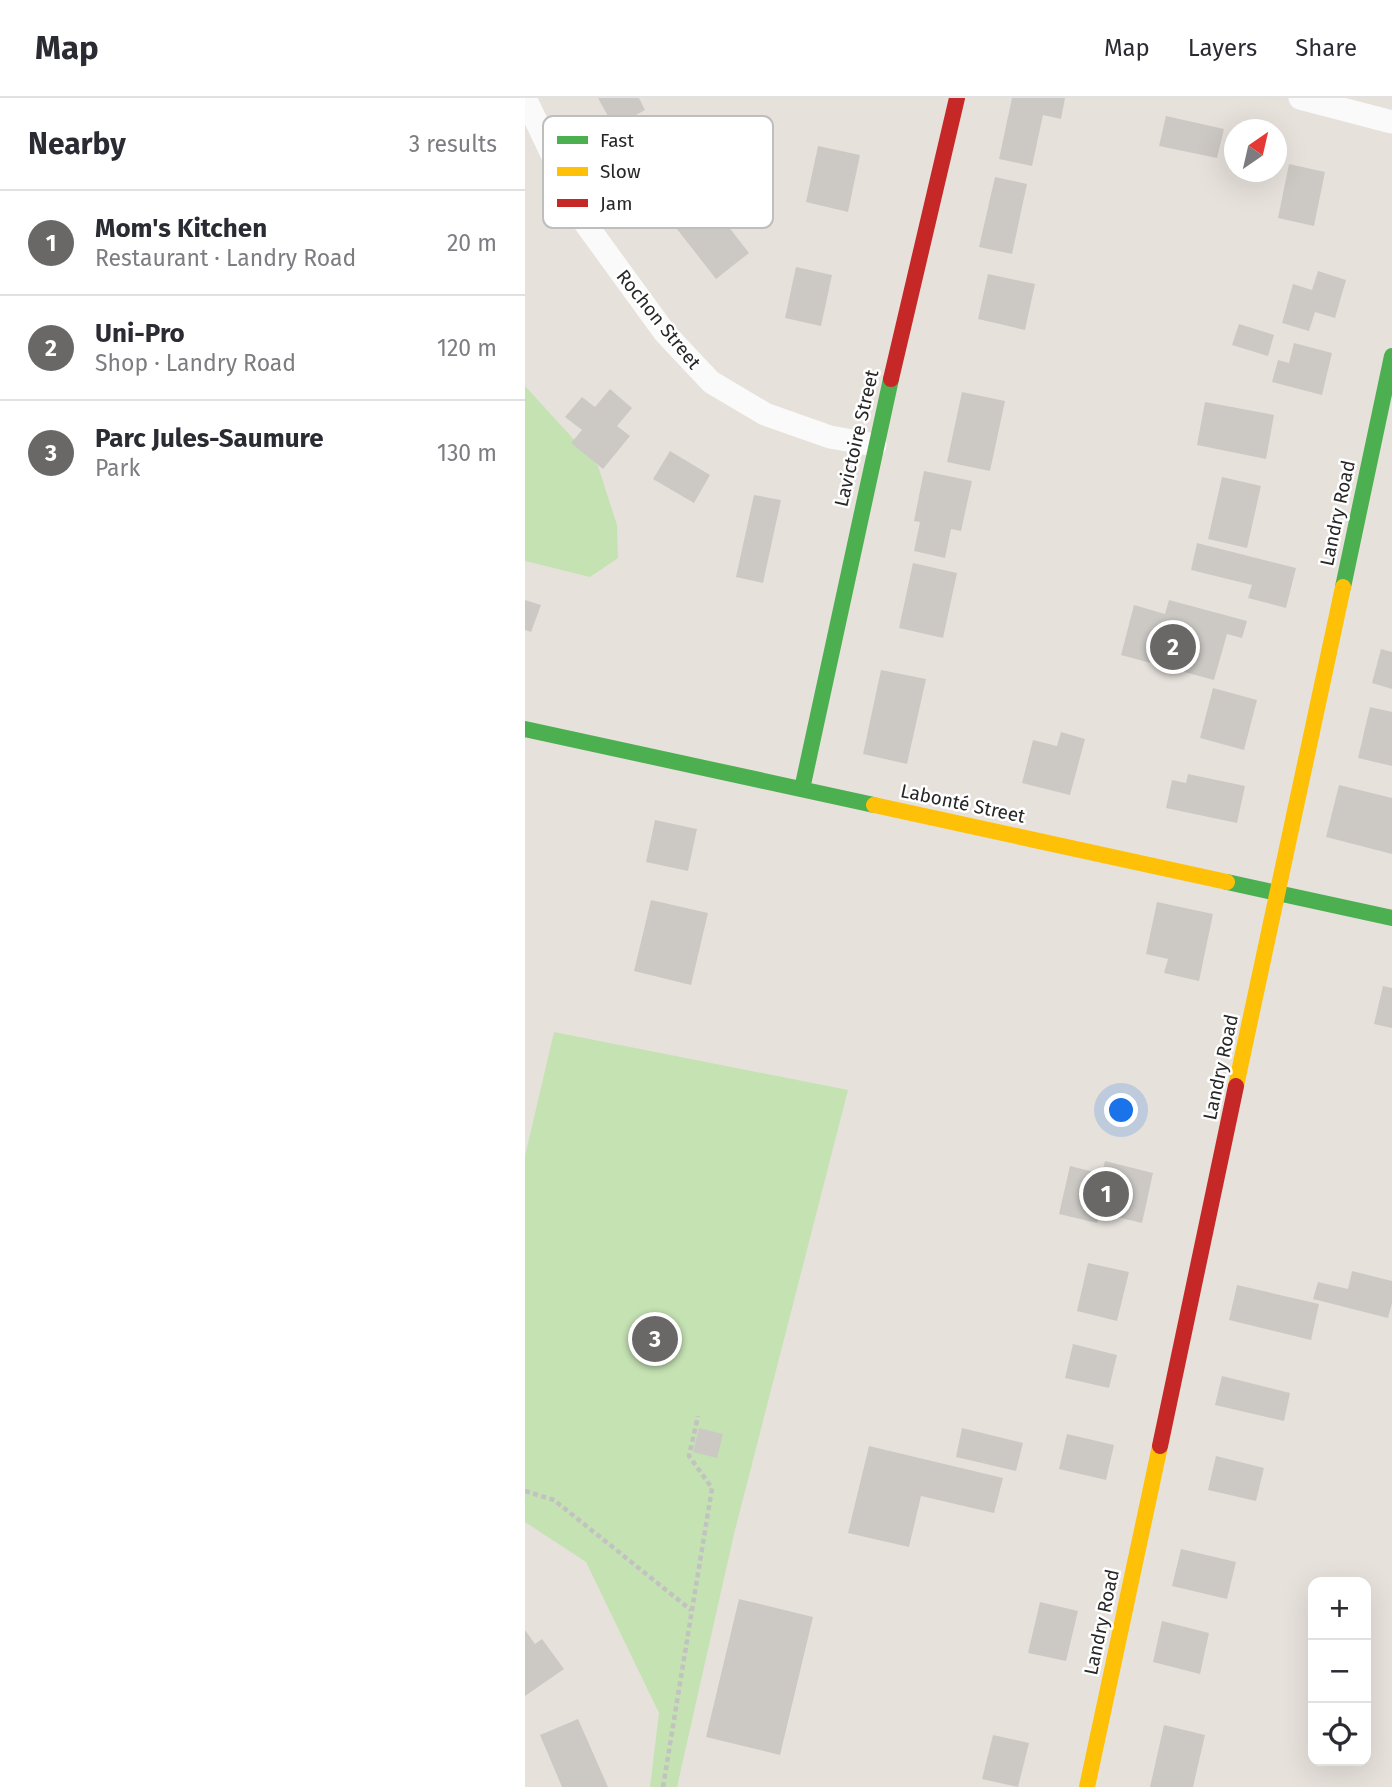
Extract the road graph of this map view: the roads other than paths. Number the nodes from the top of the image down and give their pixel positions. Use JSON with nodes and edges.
{"nodes":[{"id":1,"x":525,"y":98,"type":"edge"},
{"id":2,"x":957,"y":98,"type":"edge"},
{"id":3,"x":1300,"y":98,"type":"edge"},
{"id":4,"x":1392,"y":122,"type":"edge"},
{"id":5,"x":543,"y":136,"type":"edge"},
{"id":6,"x":589,"y":228,"type":"edge"},
{"id":7,"x":1392,"y":356,"type":"edge"},
{"id":8,"x":875,"y":445,"type":"junction"},
{"id":9,"x":525,"y":729,"type":"edge"},
{"id":10,"x":802,"y":789,"type":"junction"},
{"id":11,"x":1278,"y":894,"type":"junction"},
{"id":12,"x":1392,"y":918,"type":"edge"},
{"id":13,"x":1087,"y":1787,"type":"edge"}],
"edges":[{"from":1,"to":5,"type":"street","name":"Rochon Street"},
{"from":2,"to":8,"type":"street","name":"Lavictoire Street"},
{"from":3,"to":4,"type":"street"},
{"from":6,"to":8,"type":"street","name":"Rochon Street"},
{"from":7,"to":11,"type":"street","name":"Landry Road"},
{"from":8,"to":10,"type":"street","name":"Lavictoire Street"},
{"from":9,"to":10,"type":"street","name":"Labonté Street"},
{"from":10,"to":11,"type":"street","name":"Labonté Street"},
{"from":11,"to":12,"type":"street","name":"Labonté Street"},
{"from":11,"to":13,"type":"street","name":"Landry Road"}]}
